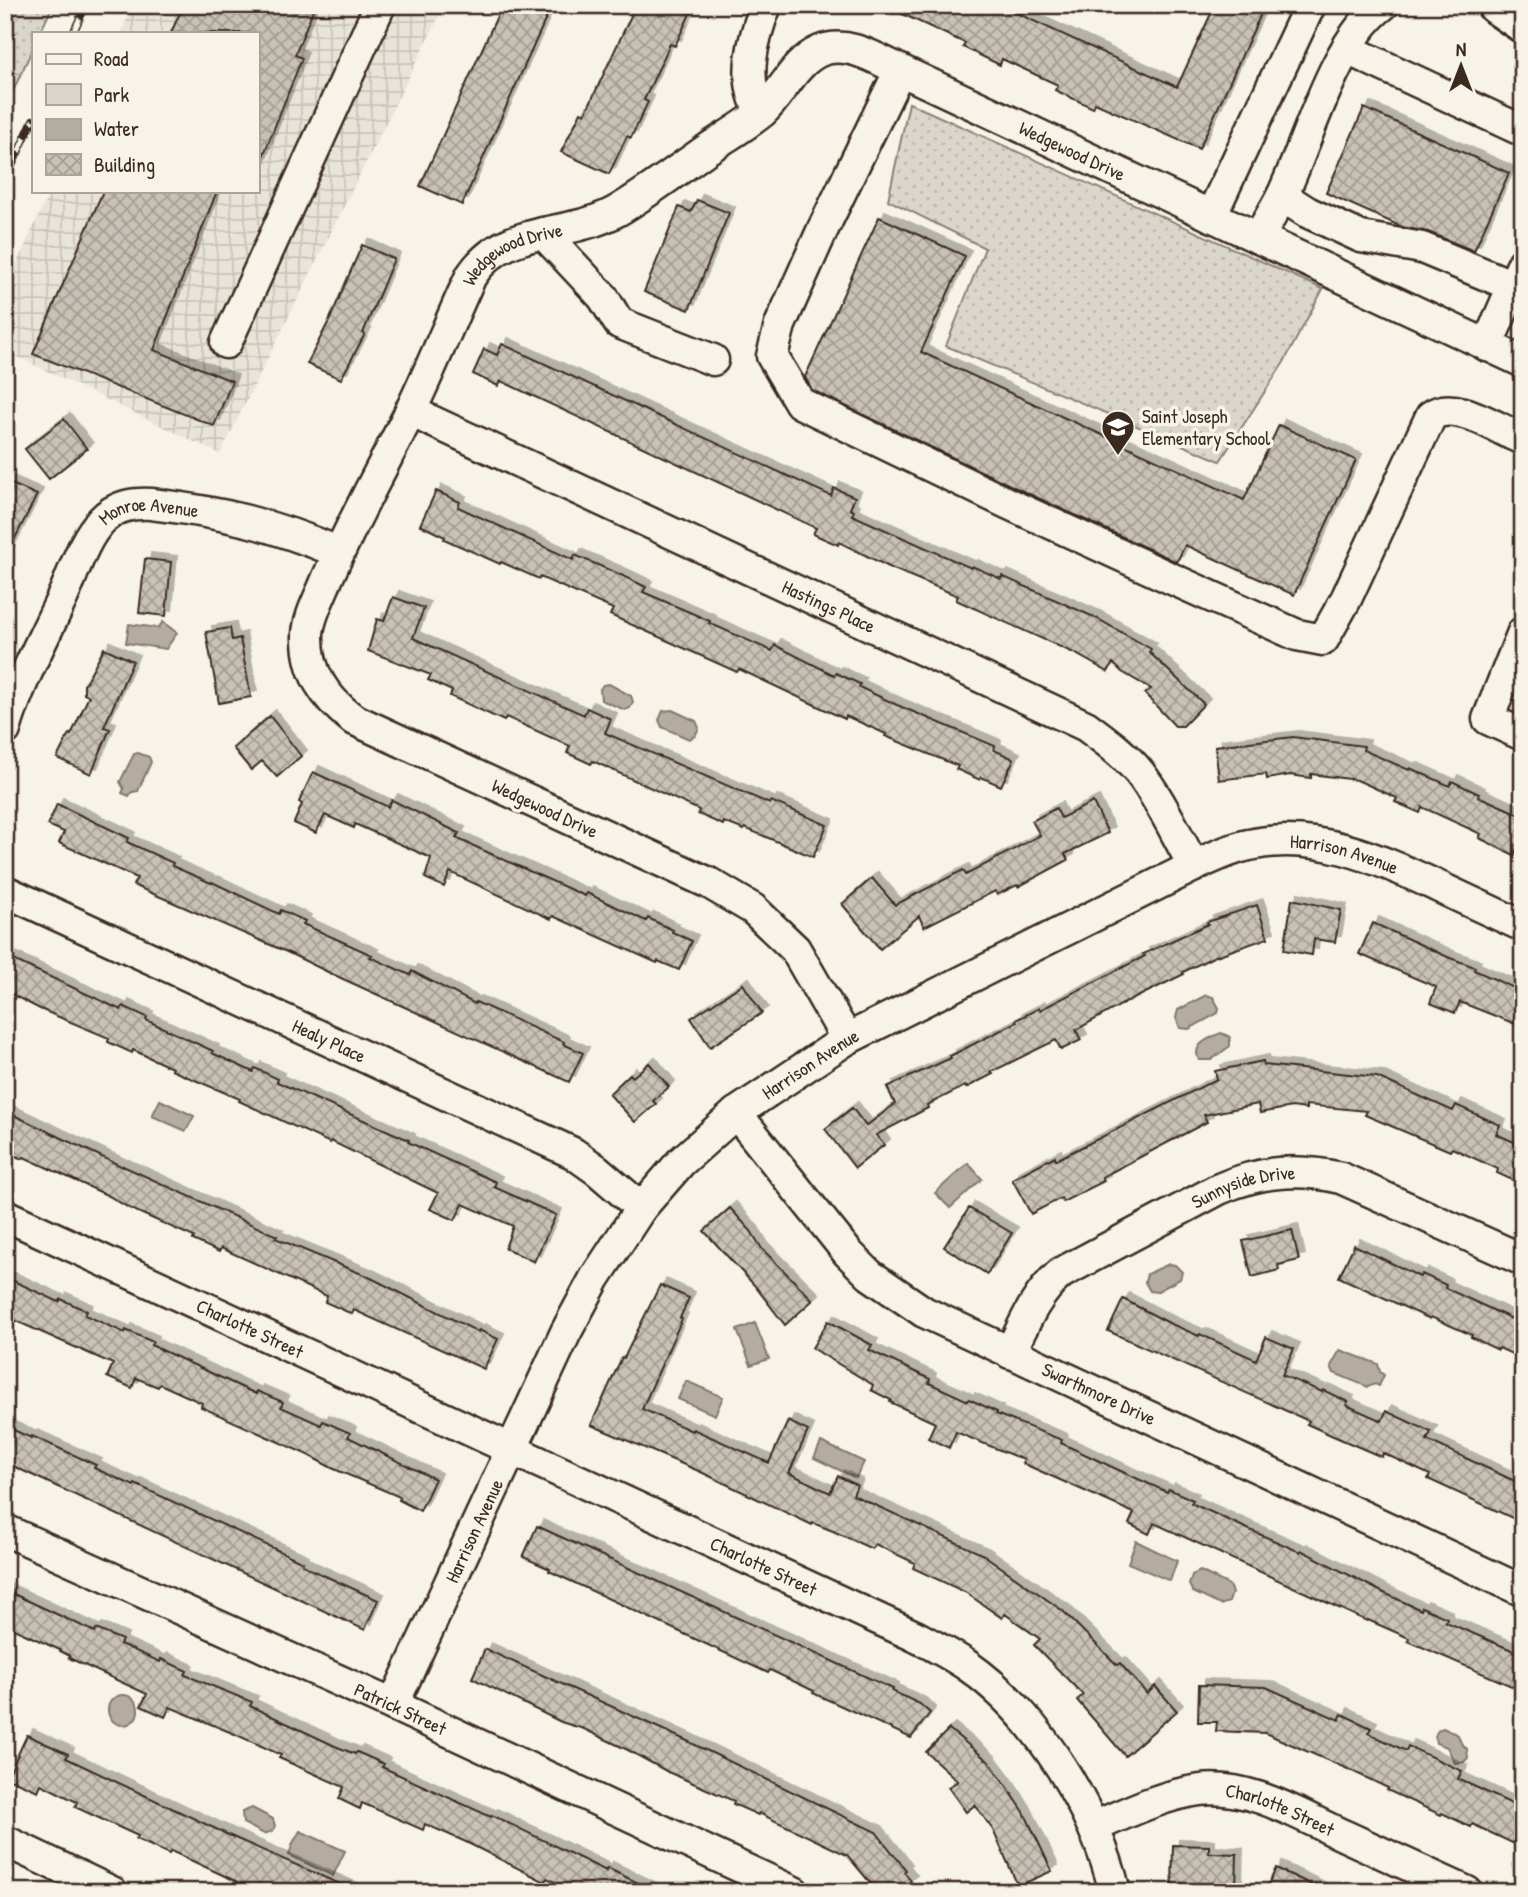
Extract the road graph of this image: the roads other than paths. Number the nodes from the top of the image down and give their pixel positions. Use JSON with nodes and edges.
{"nodes":[{"id":1,"x":380,"y":5,"type":"edge"},
{"id":2,"x":766,"y":5,"type":"edge"},
{"id":3,"x":1310,"y":5,"type":"edge"},
{"id":4,"x":1383,"y":5,"type":"edge"},
{"id":5,"x":1497,"y":5,"type":"edge"},
{"id":6,"x":1523,"y":23,"type":"edge"},
{"id":7,"x":1347,"y":49,"type":"junction"},
{"id":8,"x":900,"y":70,"type":"junction"},
{"id":9,"x":761,"y":113,"type":"junction"},
{"id":10,"x":1523,"y":131,"type":"edge"},
{"id":11,"x":1282,"y":196,"type":"junction"},
{"id":12,"x":1211,"y":216,"type":"junction"},
{"id":13,"x":543,"y":233,"type":"junction"},
{"id":14,"x":1258,"y":238,"type":"junction"},
{"id":15,"x":1508,"y":275,"type":"edge"},
{"id":16,"x":226,"y":343,"type":"dead end"},
{"id":17,"x":1488,"y":346,"type":"junction"},
{"id":18,"x":713,"y":360,"type":"dead end"},
{"id":19,"x":1523,"y":362,"type":"edge"},
{"id":20,"x":411,"y":411,"type":"junction"},
{"id":21,"x":1523,"y":439,"type":"edge"},
{"id":22,"x":338,"y":552,"type":"junction"},
{"id":23,"x":1523,"y":632,"type":"edge"},
{"id":24,"x":5,"y":730,"type":"edge"},
{"id":25,"x":1523,"y":735,"type":"edge"},
{"id":26,"x":1194,"y":866,"type":"junction"},
{"id":27,"x":5,"y":891,"type":"edge"},
{"id":28,"x":1523,"y":926,"type":"edge"},
{"id":29,"x":847,"y":1039,"type":"junction"},
{"id":30,"x":736,"y":1113,"type":"junction"},
{"id":31,"x":641,"y":1208,"type":"junction"},
{"id":32,"x":5,"y":1215,"type":"edge"},
{"id":33,"x":1523,"y":1260,"type":"edge"},
{"id":34,"x":1010,"y":1353,"type":"junction"},
{"id":35,"x":512,"y":1450,"type":"junction"},
{"id":36,"x":5,"y":1530,"type":"edge"},
{"id":37,"x":1523,"y":1591,"type":"edge"},
{"id":38,"x":393,"y":1705,"type":"junction"},
{"id":39,"x":1094,"y":1827,"type":"junction"},
{"id":40,"x":5,"y":1841,"type":"edge"},
{"id":41,"x":112,"y":1892,"type":"edge"},
{"id":42,"x":794,"y":1892,"type":"edge"},
{"id":43,"x":1115,"y":1892,"type":"edge"},
{"id":44,"x":1467,"y":1892,"type":"edge"}],
"edges":[{"from":1,"to":16,"type":"street"},
{"from":2,"to":9,"type":"street"},
{"from":3,"to":12,"type":"street"},
{"from":4,"to":7,"type":"street"},
{"from":5,"to":6,"type":"main road"},
{"from":7,"to":10,"type":"street"},
{"from":7,"to":11,"type":"street"},
{"from":8,"to":9,"type":"street","name":"Wedgewood Drive"},
{"from":8,"to":12,"type":"street","name":"Wedgewood Drive"},
{"from":8,"to":21,"type":"street"},
{"from":9,"to":13,"type":"street","name":"Wedgewood Drive"},
{"from":11,"to":14,"type":"street"},
{"from":11,"to":15,"type":"street"},
{"from":12,"to":14,"type":"street","name":"Wedgewood Drive"},
{"from":13,"to":18,"type":"street"},
{"from":13,"to":20,"type":"street","name":"Wedgewood Drive"},
{"from":14,"to":17,"type":"street","name":"Wedgewood Drive"},
{"from":15,"to":17,"type":"street"},
{"from":17,"to":19,"type":"street","name":"Wedgewood Drive"},
{"from":20,"to":22,"type":"street","name":"Wedgewood Drive"},
{"from":20,"to":26,"type":"street","name":"Hastings Place"},
{"from":22,"to":24,"type":"street","name":"Monroe Avenue"},
{"from":22,"to":29,"type":"street","name":"Wedgewood Drive"},
{"from":23,"to":25,"type":"street"},
{"from":26,"to":28,"type":"street","name":"Harrison Avenue"},
{"from":26,"to":29,"type":"street","name":"Harrison Avenue"},
{"from":27,"to":31,"type":"street","name":"Healy Place"},
{"from":29,"to":30,"type":"street","name":"Harrison Avenue"},
{"from":30,"to":31,"type":"street","name":"Harrison Avenue"},
{"from":30,"to":34,"type":"street","name":"Swarthmore Drive"},
{"from":31,"to":35,"type":"street","name":"Harrison Avenue"},
{"from":32,"to":35,"type":"street","name":"Charlotte Street"},
{"from":33,"to":34,"type":"street","name":"Sunnyside Drive"},
{"from":34,"to":37,"type":"street","name":"Swarthmore Drive"},
{"from":35,"to":38,"type":"street","name":"Harrison Avenue"},
{"from":35,"to":39,"type":"street","name":"Charlotte Street"},
{"from":36,"to":38,"type":"street","name":"Patrick Street"},
{"from":38,"to":42,"type":"street","name":"Patrick Street"},
{"from":39,"to":43,"type":"street"},
{"from":39,"to":44,"type":"street","name":"Charlotte Street"},
{"from":40,"to":41,"type":"street"}]}
